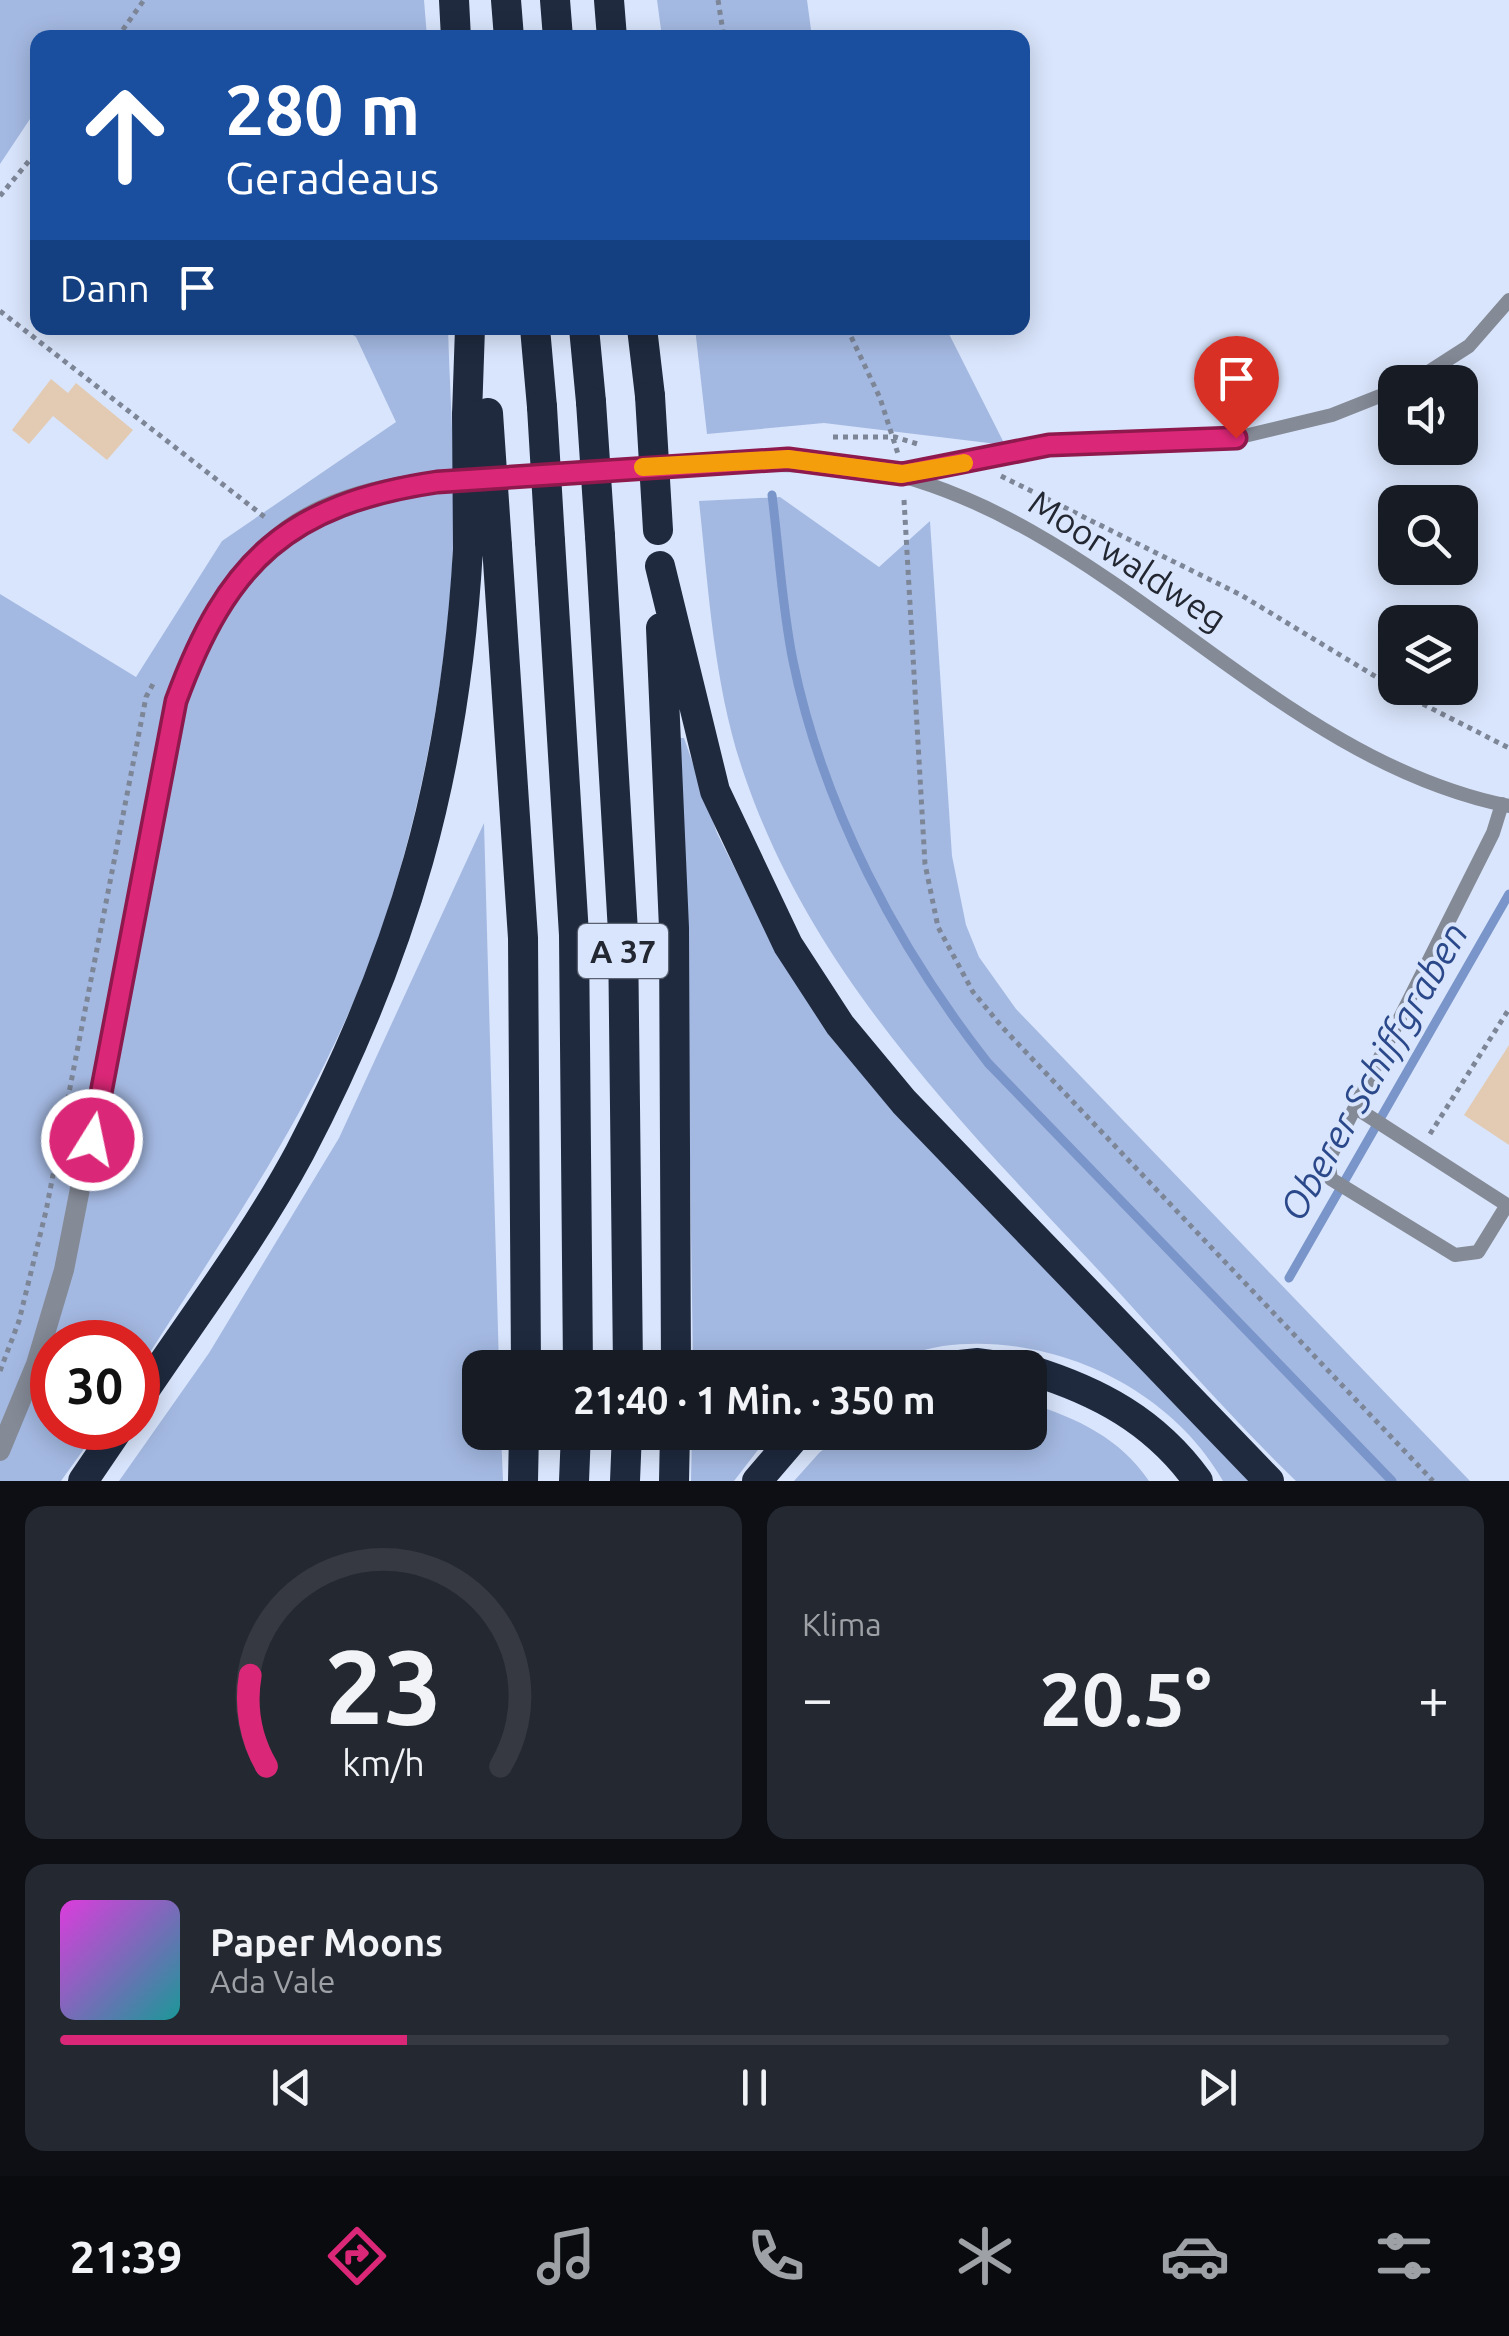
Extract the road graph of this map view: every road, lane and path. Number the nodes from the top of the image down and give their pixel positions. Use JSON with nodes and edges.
{"nodes":[{"id":1,"x":144,"y":0,"type":"edge"},
{"id":2,"x":454,"y":0,"type":"edge"},
{"id":3,"x":506,"y":0,"type":"edge"},
{"id":4,"x":555,"y":0,"type":"edge"},
{"id":5,"x":609,"y":0,"type":"edge"},
{"id":6,"x":718,"y":0,"type":"edge"},
{"id":7,"x":123,"y":30,"type":"edge"},
{"id":8,"x":456,"y":30,"type":"edge"},
{"id":9,"x":508,"y":30,"type":"edge"},
{"id":10,"x":557,"y":30,"type":"edge"},
{"id":11,"x":611,"y":30,"type":"edge"},
{"id":12,"x":723,"y":30,"type":"edge"},
{"id":13,"x":30,"y":160,"type":"edge"},
{"id":14,"x":0,"y":196,"type":"edge"},
{"id":15,"x":1509,"y":300,"type":"edge"},
{"id":16,"x":0,"y":311,"type":"edge"},
{"id":17,"x":30,"y":334,"type":"edge"},
{"id":18,"x":31,"y":335,"type":"edge"},
{"id":19,"x":472,"y":335,"type":"edge"},
{"id":20,"x":536,"y":335,"type":"edge"},
{"id":21,"x":585,"y":335,"type":"edge"},
{"id":22,"x":643,"y":335,"type":"edge"},
{"id":23,"x":850,"y":335,"type":"edge"},
{"id":24,"x":1440,"y":365,"type":"edge"},
{"id":25,"x":1378,"y":396,"type":"edge"},
{"id":26,"x":857,"y":466,"type":"joint"},
{"id":27,"x":902,"y":474,"type":"junction"},
{"id":28,"x":281,"y":535,"type":"junction"},
{"id":29,"x":482,"y":548,"type":"junction"},
{"id":30,"x":660,"y":566,"type":"junction"},
{"id":31,"x":1506,"y":805,"type":"edge"},
{"id":32,"x":1509,"y":1008,"type":"edge"},
{"id":33,"x":1356,"y":1108,"type":"junction"},
{"id":34,"x":1420,"y":1149,"type":"junction"},
{"id":35,"x":526,"y":1350,"type":"edge"},
{"id":36,"x":578,"y":1350,"type":"edge"},
{"id":37,"x":628,"y":1350,"type":"edge"},
{"id":38,"x":676,"y":1350,"type":"edge"},
{"id":39,"x":160,"y":1366,"type":"edge"},
{"id":40,"x":1047,"y":1377,"type":"edge"},
{"id":41,"x":104,"y":1450,"type":"edge"},
{"id":42,"x":524,"y":1450,"type":"edge"},
{"id":43,"x":575,"y":1450,"type":"edge"},
{"id":44,"x":626,"y":1450,"type":"edge"},
{"id":45,"x":675,"y":1450,"type":"edge"},
{"id":46,"x":783,"y":1450,"type":"edge"},
{"id":47,"x":0,"y":1452,"type":"edge"},
{"id":48,"x":83,"y":1481,"type":"edge"},
{"id":49,"x":523,"y":1481,"type":"edge"},
{"id":50,"x":574,"y":1481,"type":"edge"},
{"id":51,"x":626,"y":1481,"type":"edge"},
{"id":52,"x":674,"y":1481,"type":"edge"},
{"id":53,"x":757,"y":1481,"type":"edge"},
{"id":54,"x":1198,"y":1481,"type":"edge"},
{"id":55,"x":1269,"y":1481,"type":"edge"},
{"id":56,"x":1433,"y":1481,"type":"edge"}],
"edges":[{"from":1,"to":7,"type":"path"},
{"from":2,"to":8,"type":"highway"},
{"from":3,"to":9,"type":"highway"},
{"from":4,"to":10,"type":"highway"},
{"from":5,"to":11,"type":"highway"},
{"from":6,"to":12,"type":"path"},
{"from":13,"to":14,"type":"path"},
{"from":15,"to":24,"type":"lane"},
{"from":16,"to":17,"type":"path"},
{"from":18,"to":28,"type":"path"},
{"from":19,"to":29,"type":"highway","bridge":true},
{"from":20,"to":36,"type":"highway","number":"A 37","bridge":true},
{"from":21,"to":37,"type":"highway","number":"A 37","bridge":true},
{"from":22,"to":30,"type":"highway","bridge":true},
{"from":23,"to":27,"type":"path"},
{"from":25,"to":27,"type":"lane"},
{"from":26,"to":27,"type":"lane","name":"Moorwaldweg"},
{"from":26,"to":28,"type":"street","name":"Moorwaldweg"},
{"from":27,"to":31,"type":"lane","name":"Moorwaldweg"},
{"from":27,"to":56,"type":"path"},
{"from":28,"to":47,"type":"street","name":"Moorwaldweg"},
{"from":29,"to":35,"type":"highway"},
{"from":29,"to":39,"type":"highway"},
{"from":30,"to":38,"type":"highway"},
{"from":30,"to":55,"type":"highway"},
{"from":31,"to":33,"type":"lane","name":"Moorwaldweg"},
{"from":32,"to":34,"type":"path"},
{"from":33,"to":34,"type":"lane","name":"Moorwaldweg"},
{"from":33,"to":34,"type":"lane","name":"Moorwaldweg"},
{"from":40,"to":54,"type":"highway"},
{"from":41,"to":48,"type":"highway"},
{"from":42,"to":49,"type":"highway"},
{"from":43,"to":50,"type":"highway"},
{"from":44,"to":51,"type":"highway"},
{"from":45,"to":52,"type":"highway"},
{"from":46,"to":53,"type":"highway"}]}
